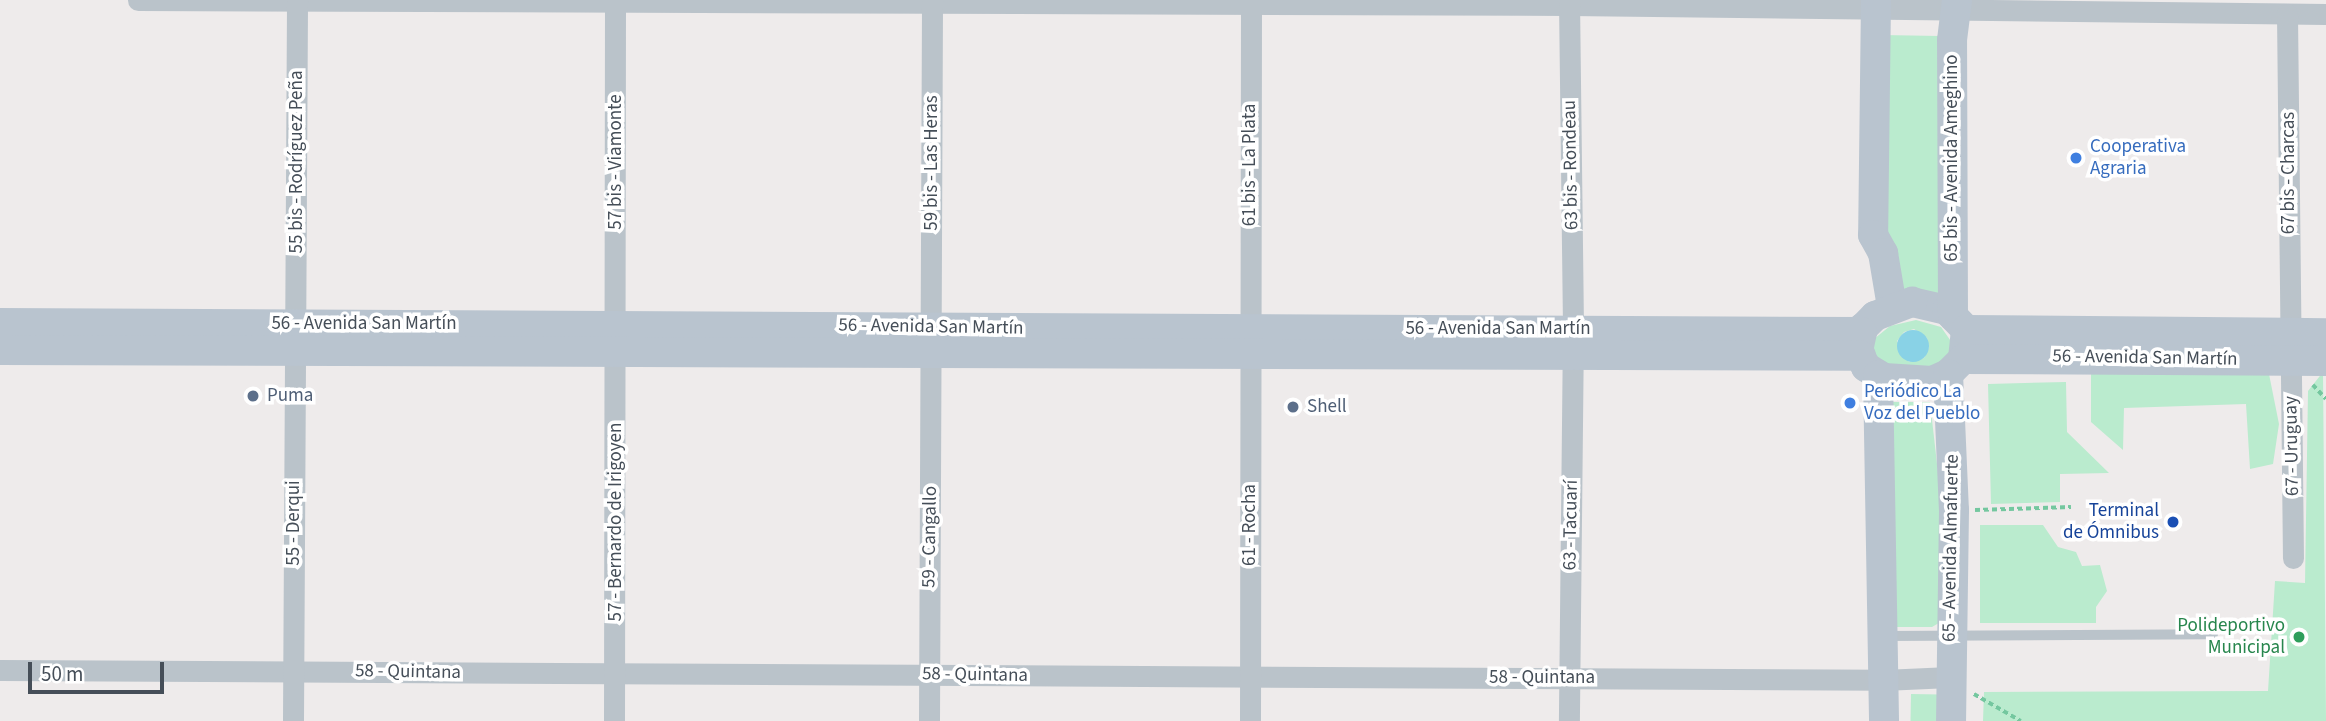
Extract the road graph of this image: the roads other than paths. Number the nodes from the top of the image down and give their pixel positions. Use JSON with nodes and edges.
{"nodes":[{"id":1,"x":138,"y":0,"type":"edge"},
{"id":2,"x":297,"y":1,"type":"edge"},
{"id":3,"x":932,"y":1,"type":"edge"},
{"id":4,"x":615,"y":2,"type":"edge"},
{"id":5,"x":1251,"y":2,"type":"edge"},
{"id":6,"x":1569,"y":2,"type":"edge"},
{"id":7,"x":1875,"y":5,"type":"edge"},
{"id":8,"x":1957,"y":6,"type":"edge"},
{"id":9,"x":2242,"y":7,"type":"edge"},
{"id":10,"x":2287,"y":13,"type":"junction"},
{"id":11,"x":2326,"y":14,"type":"edge"},
{"id":12,"x":1892,"y":307,"type":"junction"},
{"id":13,"x":0,"y":323,"type":"edge"},
{"id":14,"x":2326,"y":333,"type":"edge"},
{"id":15,"x":616,"y":338,"type":"junction"},
{"id":16,"x":296,"y":339,"type":"junction"},
{"id":17,"x":932,"y":340,"type":"junction"},
{"id":18,"x":1249,"y":342,"type":"junction"},
{"id":19,"x":1573,"y":342,"type":"junction"},
{"id":20,"x":1957,"y":345,"type":"junction"},
{"id":21,"x":2290,"y":347,"type":"junction"},
{"id":22,"x":0,"y":350,"type":"edge"},
{"id":23,"x":1867,"y":354,"type":"junction"},
{"id":24,"x":2326,"y":361,"type":"edge"},
{"id":25,"x":2293,"y":558,"type":"dead end"},
{"id":26,"x":2213,"y":634,"type":"dead end"},
{"id":27,"x":1881,"y":636,"type":"junction"},
{"id":28,"x":1950,"y":639,"type":"junction"},
{"id":29,"x":0,"y":670,"type":"edge"},
{"id":30,"x":293,"y":671,"type":"junction"},
{"id":31,"x":615,"y":674,"type":"junction"},
{"id":32,"x":929,"y":675,"type":"junction"},
{"id":33,"x":1250,"y":678,"type":"junction"},
{"id":34,"x":1569,"y":678,"type":"junction"},
{"id":35,"x":1883,"y":681,"type":"junction"},
{"id":36,"x":1950,"y":683,"type":"junction"},
{"id":37,"x":293,"y":721,"type":"edge"},
{"id":38,"x":614,"y":721,"type":"edge"},
{"id":39,"x":929,"y":721,"type":"edge"},
{"id":40,"x":1250,"y":721,"type":"edge"},
{"id":41,"x":1569,"y":721,"type":"edge"},
{"id":42,"x":1884,"y":721,"type":"edge"},
{"id":43,"x":1951,"y":721,"type":"edge"}],
"edges":[{"from":1,"to":2,"type":"street"},
{"from":2,"to":4,"type":"street"},
{"from":2,"to":16,"type":"street","name":"55 bis - Rodríguez Peña"},
{"from":3,"to":4,"type":"street"},
{"from":3,"to":5,"type":"street"},
{"from":3,"to":17,"type":"street","name":"59 bis - Las Heras"},
{"from":4,"to":15,"type":"street","name":"57 bis - Viamonte"},
{"from":5,"to":6,"type":"street"},
{"from":5,"to":18,"type":"street","name":"61 bis - La Plata"},
{"from":6,"to":7,"type":"street"},
{"from":6,"to":19,"type":"street","name":"63 bis - Rondeau"},
{"from":7,"to":8,"type":"street"},
{"from":7,"to":12,"type":"main road"},
{"from":8,"to":9,"type":"street"},
{"from":8,"to":20,"type":"main road","name":"65 bis - Avenida Ameghino"},
{"from":9,"to":10,"type":"street"},
{"from":10,"to":11,"type":"street"},
{"from":10,"to":21,"type":"street","name":"67 bis - Charcas"},
{"from":12,"to":20,"type":"main road"},
{"from":12,"to":23,"type":"main road"},
{"from":13,"to":16,"type":"main road","name":"56 - Avenida San Martín"},
{"from":14,"to":21,"type":"main road","name":"56 - Avenida San Martín"},
{"from":15,"to":16,"type":"main road","name":"56 - Avenida San Martín"},
{"from":15,"to":17,"type":"main road","name":"56 - Avenida San Martín"},
{"from":15,"to":31,"type":"street","name":"57 - Bernardo de Irigoyen"},
{"from":16,"to":22,"type":"main road","name":"56 - Avenida San Martín"},
{"from":16,"to":30,"type":"street","name":"55 - Derqui"},
{"from":17,"to":18,"type":"main road","name":"56 - Avenida San Martín"},
{"from":17,"to":32,"type":"street","name":"59 - Cangallo"},
{"from":18,"to":19,"type":"main road","name":"56 - Avenida San Martín"},
{"from":18,"to":33,"type":"street","name":"61 - Rocha"},
{"from":19,"to":23,"type":"main road","name":"56 - Avenida San Martín"},
{"from":19,"to":34,"type":"street","name":"63 - Tacuarí"},
{"from":20,"to":21,"type":"main road","name":"56 - Avenida San Martín"},
{"from":20,"to":23,"type":"main road","name":"56 - Avenida San Martín"},
{"from":20,"to":28,"type":"main road","name":"65 - Avenida Almafuerte"},
{"from":21,"to":24,"type":"main road","name":"56 - Avenida San Martín"},
{"from":21,"to":25,"type":"street","name":"67 - Uruguay"},
{"from":23,"to":27,"type":"main road"},
{"from":26,"to":28,"type":"lane"},
{"from":27,"to":28,"type":"lane"},
{"from":27,"to":35,"type":"main road"},
{"from":28,"to":36,"type":"main road","name":"65 - Avenida Almafuerte"},
{"from":29,"to":30,"type":"street","name":"58 - Quintana"},
{"from":30,"to":31,"type":"street","name":"58 - Quintana"},
{"from":30,"to":37,"type":"street","name":"55 - Derqui"},
{"from":31,"to":32,"type":"street","name":"58 - Quintana"},
{"from":31,"to":38,"type":"street","name":"57 - Bernardo de Irigoyen"},
{"from":32,"to":33,"type":"street","name":"58 - Quintana"},
{"from":32,"to":39,"type":"street","name":"59 - Cangallo"},
{"from":33,"to":34,"type":"street","name":"58 - Quintana"},
{"from":33,"to":40,"type":"street","name":"61 - Rocha"},
{"from":34,"to":35,"type":"street","name":"58 - Quintana"},
{"from":34,"to":41,"type":"street","name":"63 - Tacuarí"},
{"from":35,"to":36,"type":"street","name":"58 - Quintana"},
{"from":35,"to":42,"type":"main road"},
{"from":36,"to":43,"type":"main road","name":"65 - Avenida Almafuerte"}]}
